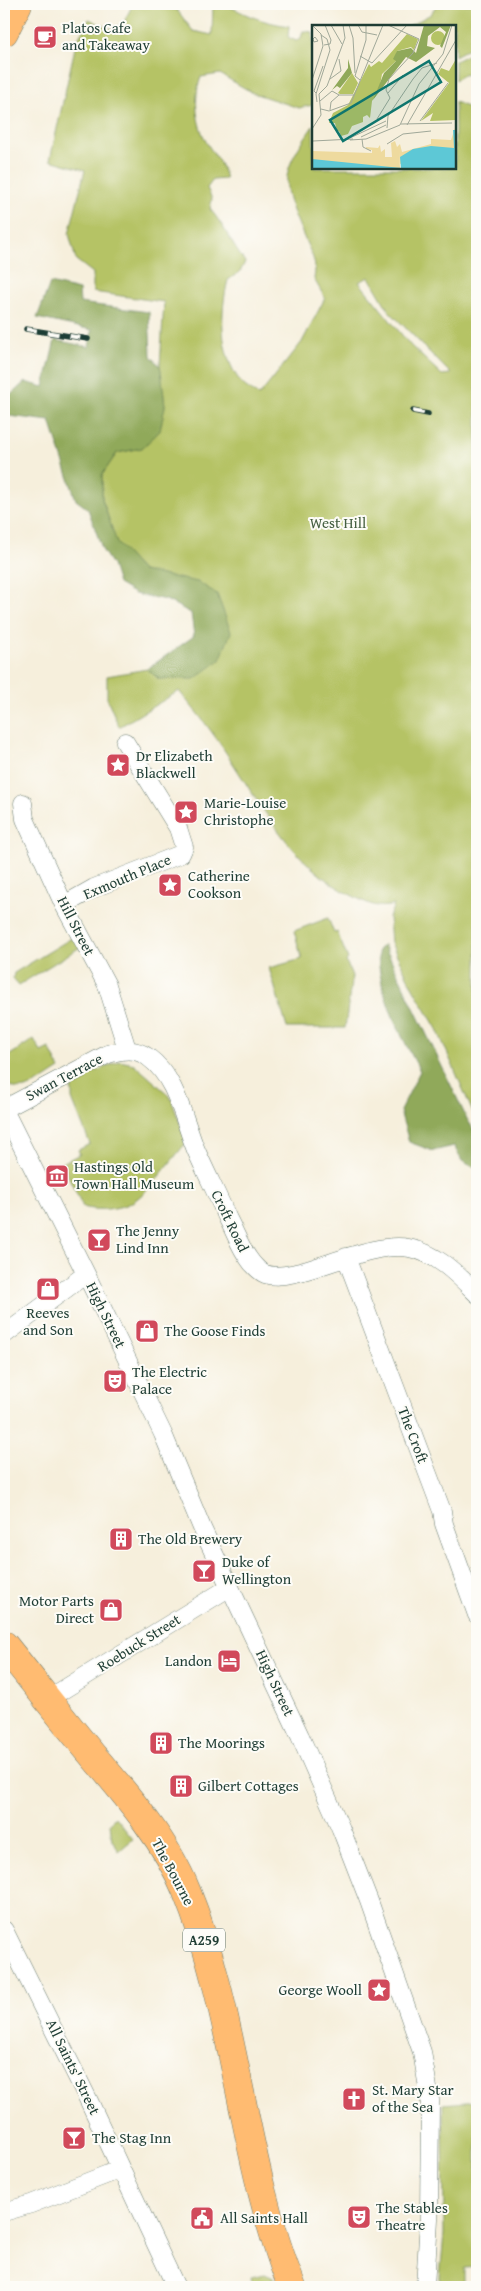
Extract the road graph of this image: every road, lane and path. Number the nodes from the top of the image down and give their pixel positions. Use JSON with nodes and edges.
{"nodes":[{"id":1,"x":18,"y":4,"type":"edge"},
{"id":2,"x":4,"y":32,"type":"edge"},
{"id":3,"x":125,"y":742,"type":"dead end"},
{"id":4,"x":23,"y":803,"type":"dead end"},
{"id":5,"x":64,"y":905,"type":"junction"},
{"id":6,"x":127,"y":1049,"type":"junction"},
{"id":7,"x":4,"y":1110,"type":"edge"},
{"id":8,"x":346,"y":1257,"type":"junction"},
{"id":9,"x":86,"y":1274,"type":"junction"},
{"id":10,"x":477,"y":1294,"type":"edge"},
{"id":11,"x":4,"y":1335,"type":"edge"},
{"id":12,"x":230,"y":1587,"type":"junction"},
{"id":13,"x":477,"y":1615,"type":"edge"},
{"id":14,"x":4,"y":1645,"type":"edge"},
{"id":15,"x":48,"y":1699,"type":"junction"},
{"id":16,"x":4,"y":1930,"type":"edge"},
{"id":17,"x":122,"y":2169,"type":"junction"},
{"id":18,"x":4,"y":2212,"type":"edge"},
{"id":19,"x":176,"y":2287,"type":"edge"},
{"id":20,"x":292,"y":2287,"type":"edge"},
{"id":21,"x":425,"y":2287,"type":"edge"}],
"edges":[{"from":1,"to":2,"type":"highway"},
{"from":3,"to":5,"type":"street","name":"Exmouth Place"},
{"from":4,"to":5,"type":"street","name":"Hill Street"},
{"from":5,"to":6,"type":"street","name":"Hill Street"},
{"from":6,"to":7,"type":"street","name":"Swan Terrace"},
{"from":6,"to":8,"type":"street","name":"Croft Road"},
{"from":7,"to":9,"type":"street","name":"High Street"},
{"from":8,"to":10,"type":"street","name":"Croft Road"},
{"from":8,"to":13,"type":"street","name":"The Croft"},
{"from":9,"to":11,"type":"street"},
{"from":9,"to":12,"type":"street","name":"High Street"},
{"from":12,"to":15,"type":"street","name":"Roebuck Street"},
{"from":12,"to":21,"type":"street","name":"High Street"},
{"from":14,"to":15,"type":"highway","name":"The Bourne","number":"A259"},
{"from":15,"to":20,"type":"highway","name":"The Bourne","number":"A259"},
{"from":16,"to":17,"type":"street","name":"All Saints' Street"},
{"from":17,"to":18,"type":"street"},
{"from":17,"to":19,"type":"street","name":"All Saints' Street"}]}
